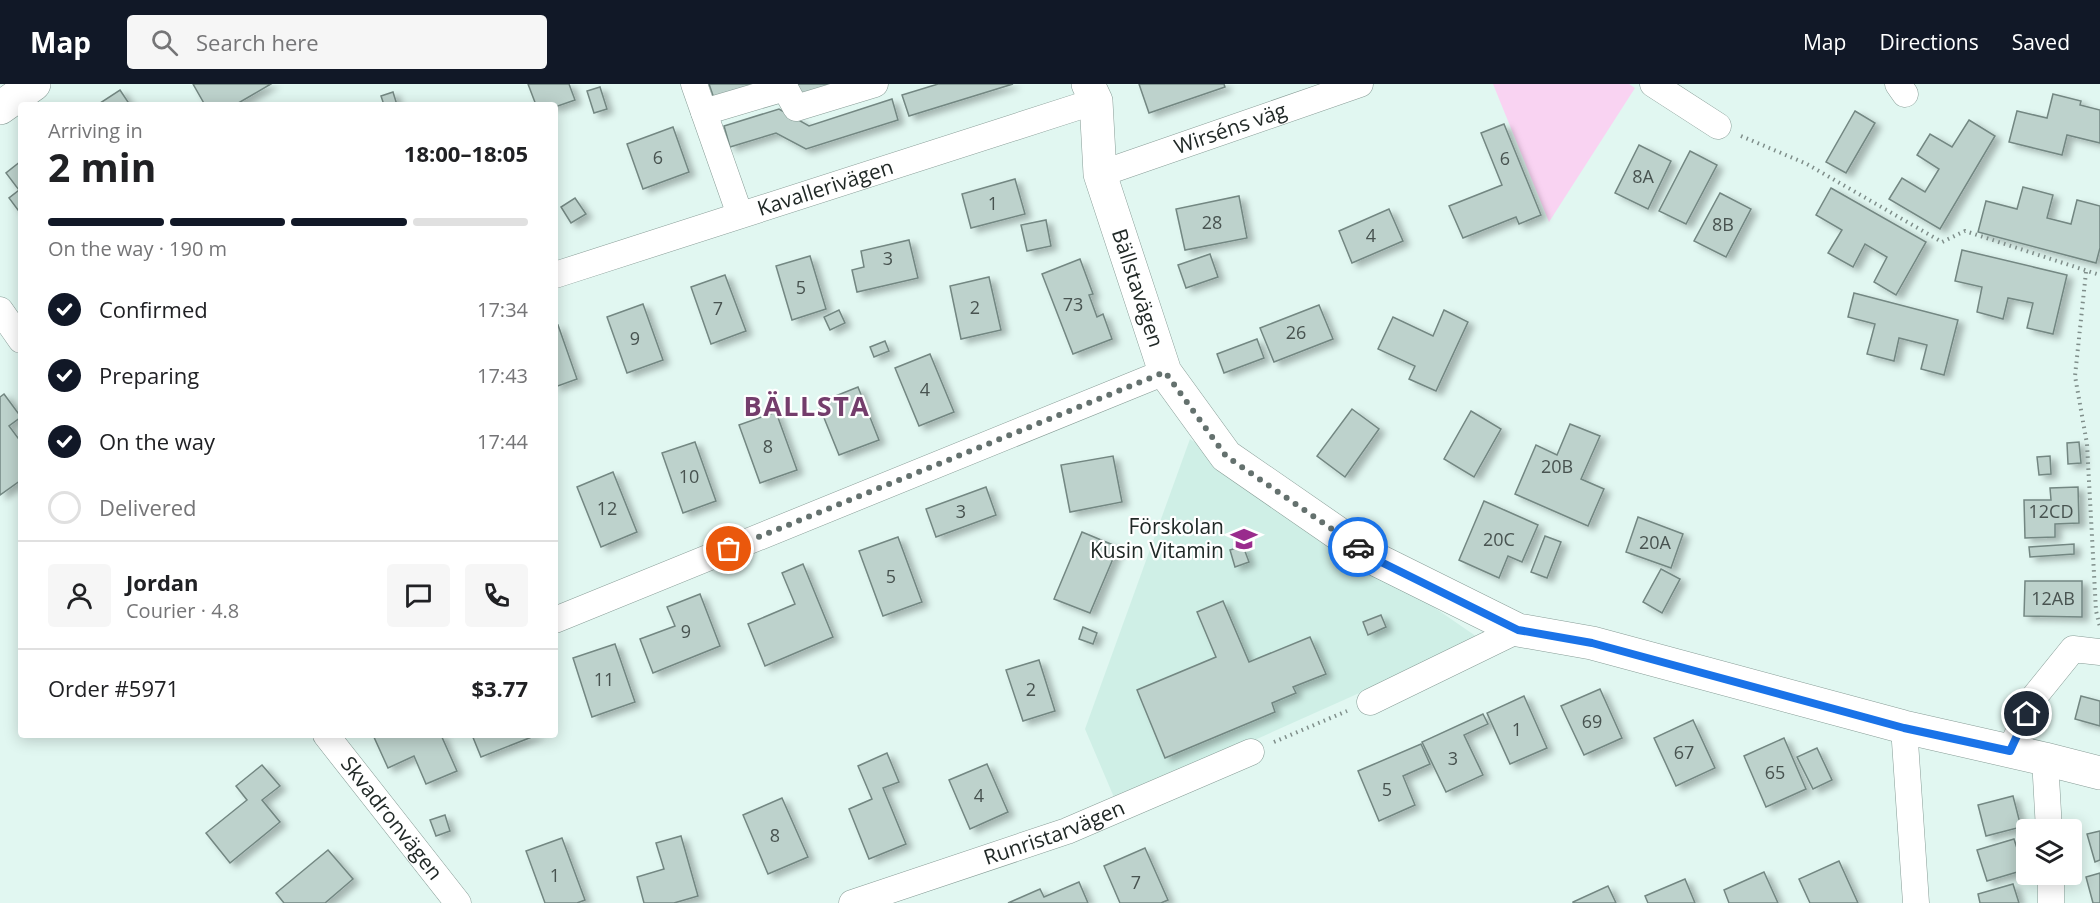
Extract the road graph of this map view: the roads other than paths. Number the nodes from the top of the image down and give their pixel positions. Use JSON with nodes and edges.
{"nodes":[{"id":1,"x":34,"y":84,"type":"edge"},
{"id":2,"x":694,"y":84,"type":"edge"},
{"id":3,"x":875,"y":84,"type":"edge"},
{"id":4,"x":1360,"y":84,"type":"edge"},
{"id":5,"x":1653,"y":84,"type":"edge"},
{"id":6,"x":1092,"y":92,"type":"edge"},
{"id":7,"x":0,"y":108,"type":"edge"},
{"id":8,"x":704,"y":112,"type":"junction"},
{"id":9,"x":1718,"y":126,"type":"road end"},
{"id":10,"x":1100,"y":174,"type":"junction"},
{"id":11,"x":740,"y":215,"type":"junction"},
{"id":12,"x":558,"y":274,"type":"edge"},
{"id":13,"x":0,"y":310,"type":"edge"},
{"id":14,"x":18,"y":336,"type":"edge"},
{"id":15,"x":1165,"y":372,"type":"junction"},
{"id":16,"x":558,"y":619,"type":"edge"},
{"id":17,"x":1518,"y":630,"type":"junction"},
{"id":18,"x":2100,"y":652,"type":"edge"},
{"id":19,"x":1370,"y":702,"type":"road end"},
{"id":20,"x":1904,"y":728,"type":"junction"},
{"id":21,"x":328,"y":738,"type":"edge"},
{"id":22,"x":2010,"y":751,"type":"junction"},
{"id":23,"x":1251,"y":752,"type":"road end"},
{"id":24,"x":2045,"y":759,"type":"junction"},
{"id":25,"x":2100,"y":773,"type":"edge"},
{"id":26,"x":2048,"y":819,"type":"edge"},
{"id":27,"x":2051,"y":885,"type":"edge"},
{"id":28,"x":458,"y":903,"type":"edge"},
{"id":29,"x":852,"y":903,"type":"edge"},
{"id":30,"x":1916,"y":903,"type":"edge"},
{"id":31,"x":2051,"y":903,"type":"edge"}],
"edges":[{"from":1,"to":7,"type":"street"},
{"from":2,"to":8,"type":"street"},
{"from":3,"to":8,"type":"street"},
{"from":4,"to":10,"type":"street","name":"Wirséns väg"},
{"from":5,"to":9,"type":"street"},
{"from":6,"to":10,"type":"street","name":"Bällstavägen"},
{"from":6,"to":11,"type":"street","name":"Kavallerivägen"},
{"from":8,"to":11,"type":"street"},
{"from":10,"to":15,"type":"street","name":"Bällstavägen"},
{"from":11,"to":12,"type":"street","name":"Kavallerivägen"},
{"from":13,"to":14,"type":"street"},
{"from":15,"to":16,"type":"street"},
{"from":15,"to":17,"type":"street","name":"Bällstavägen"},
{"from":17,"to":19,"type":"street"},
{"from":17,"to":20,"type":"street","name":"Bällstavägen"},
{"from":18,"to":22,"type":"street"},
{"from":20,"to":22,"type":"street","name":"Bällstavägen"},
{"from":20,"to":30,"type":"street"},
{"from":21,"to":28,"type":"street","name":"Skvadronvägen"},
{"from":22,"to":24,"type":"street","name":"Bällstavägen"},
{"from":23,"to":29,"type":"street","name":"Runristarvägen"},
{"from":24,"to":25,"type":"street","name":"Bällstavägen"},
{"from":24,"to":26,"type":"street"},
{"from":27,"to":31,"type":"street"}]}
